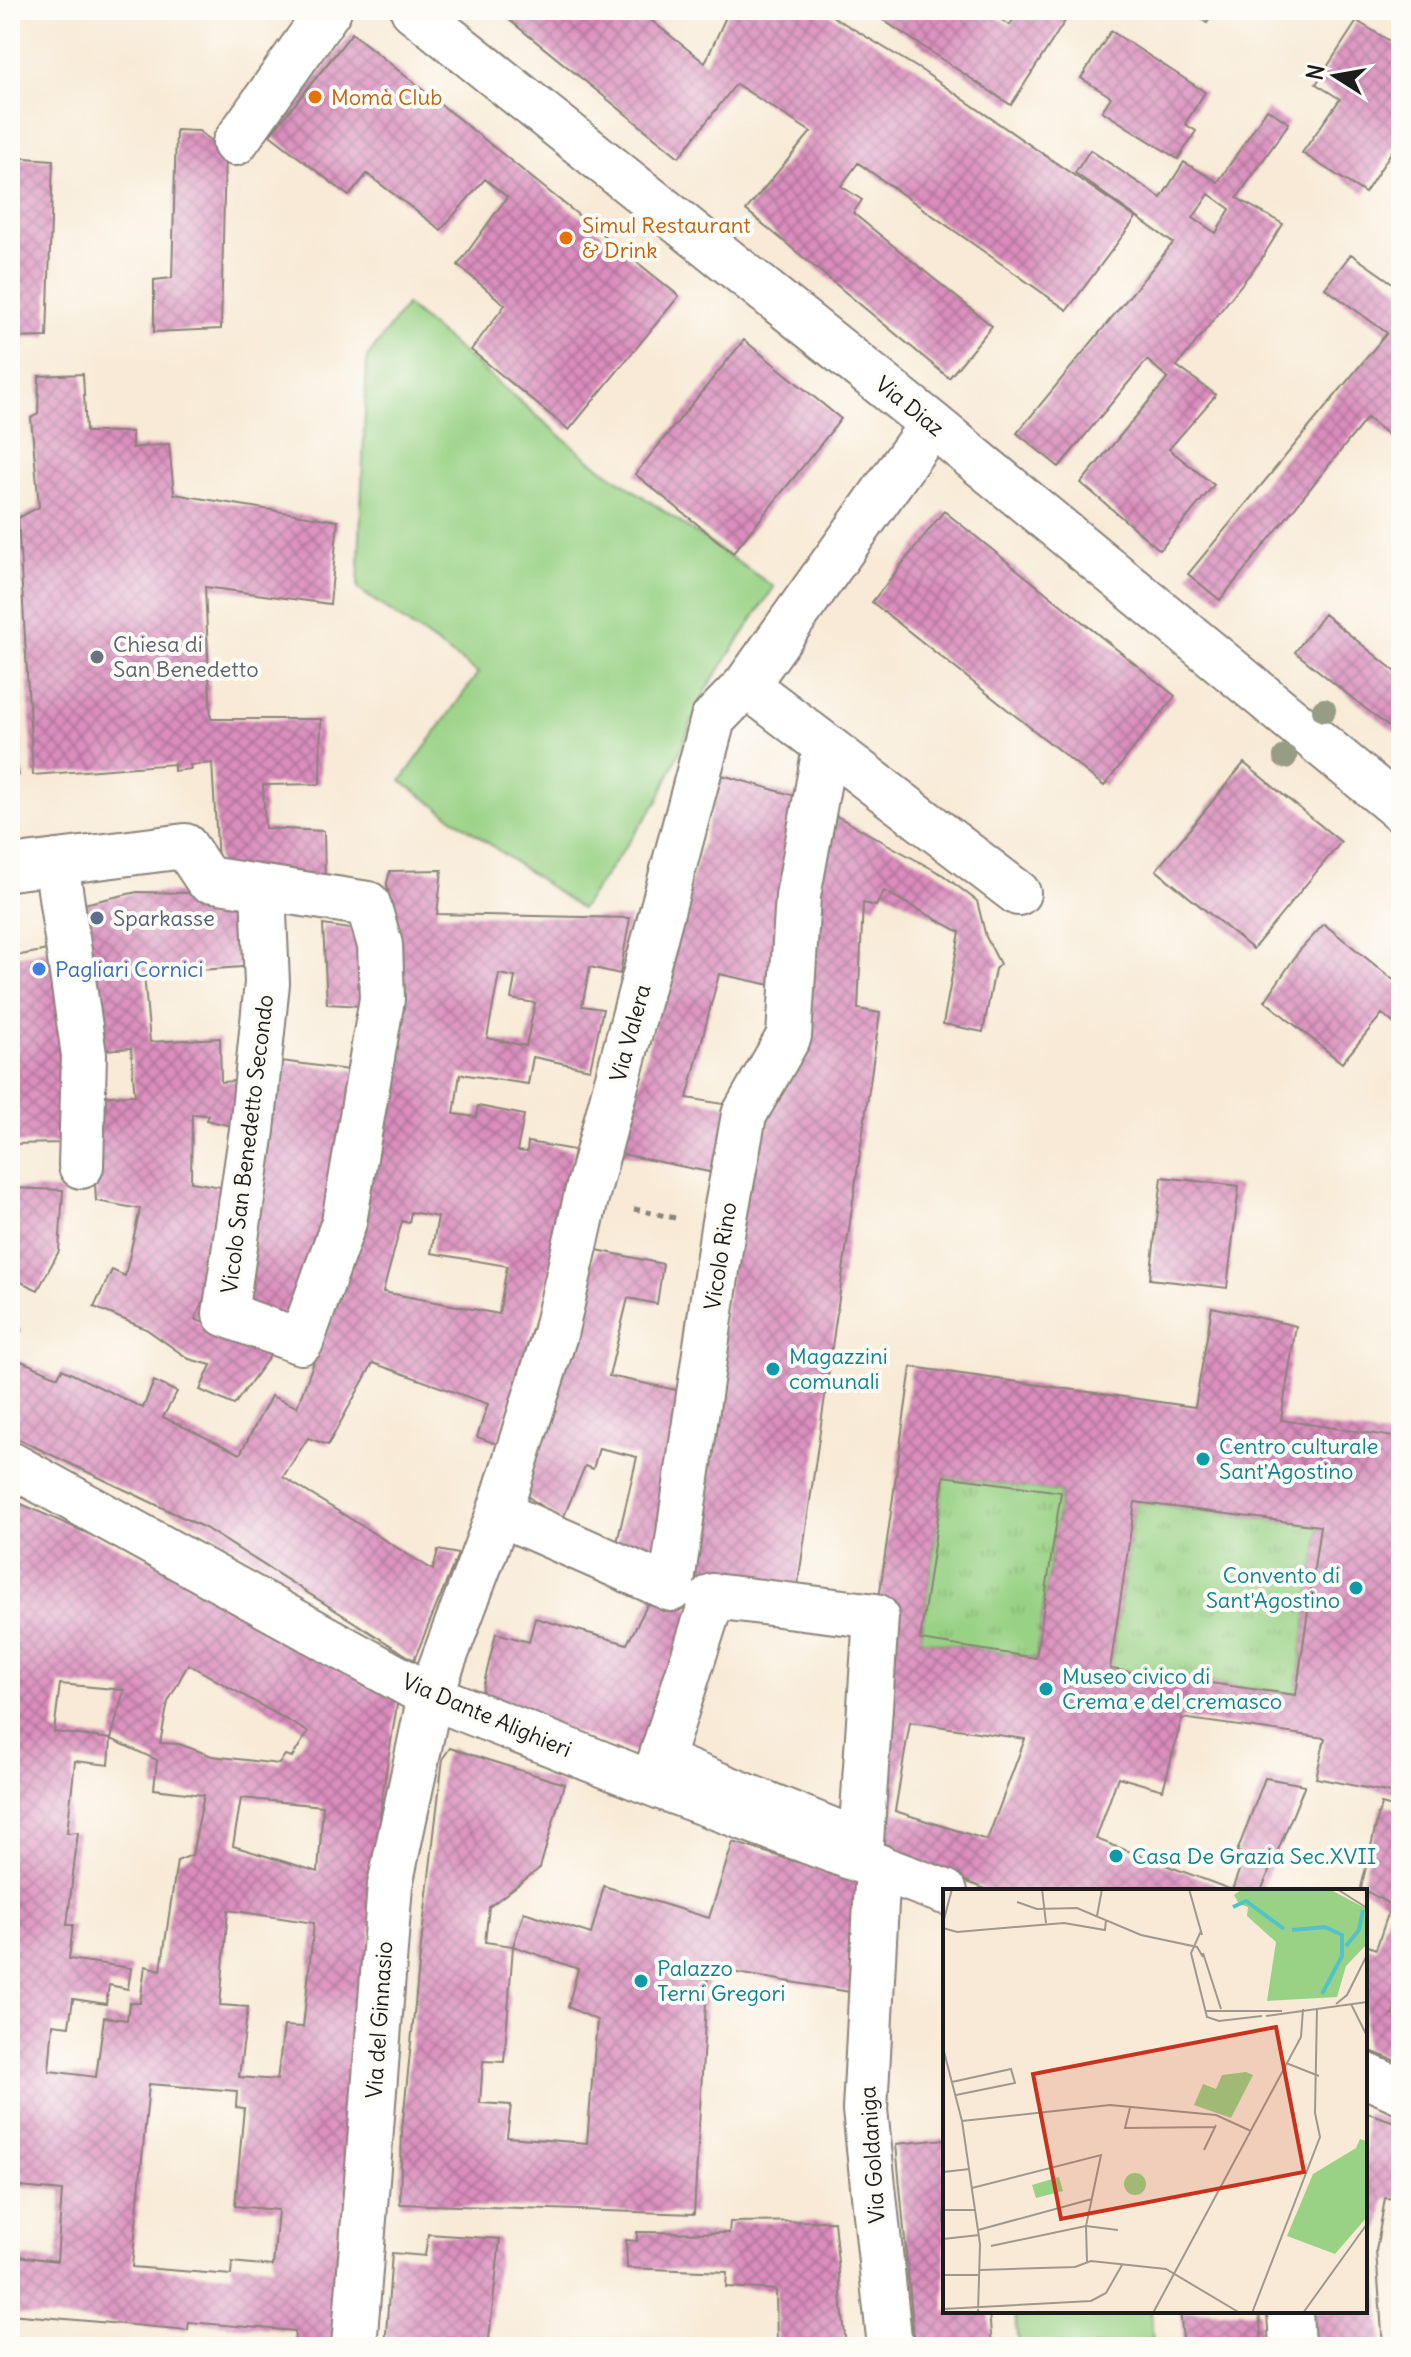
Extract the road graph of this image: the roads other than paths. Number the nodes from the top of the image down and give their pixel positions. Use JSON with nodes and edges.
{"nodes":[{"id":1,"x":329,"y":10,"type":"edge"},
{"id":2,"x":413,"y":10,"type":"edge"},
{"id":3,"x":235,"y":143,"type":"dead end"},
{"id":4,"x":932,"y":424,"type":"junction"},
{"id":5,"x":746,"y":685,"type":"junction"},
{"id":6,"x":825,"y":748,"type":"junction"},
{"id":7,"x":1401,"y":810,"type":"edge"},
{"id":8,"x":56,"y":862,"type":"junction"},
{"id":9,"x":10,"y":868,"type":"edge"},
{"id":10,"x":263,"y":890,"type":"junction"},
{"id":11,"x":1018,"y":893,"type":"dead end"},
{"id":12,"x":81,"y":1166,"type":"dead end"},
{"id":13,"x":10,"y":1464,"type":"edge"},
{"id":14,"x":499,"y":1513,"type":"junction"},
{"id":15,"x":430,"y":1696,"type":"junction"},
{"id":16,"x":870,"y":1854,"type":"junction"},
{"id":17,"x":943,"y":1891,"type":"edge"},
{"id":18,"x":1367,"y":2076,"type":"edge"},
{"id":19,"x":1401,"y":2091,"type":"edge"},
{"id":20,"x":1290,"y":2313,"type":"edge"},
{"id":21,"x":354,"y":2347,"type":"edge"},
{"id":22,"x":890,"y":2347,"type":"edge"},
{"id":23,"x":1292,"y":2347,"type":"edge"}],
"edges":[{"from":1,"to":3,"type":"street"},
{"from":2,"to":4,"type":"street","name":"Via Diaz"},
{"from":4,"to":5,"type":"street","name":"Via Valera"},
{"from":4,"to":7,"type":"street","name":"Via Diaz"},
{"from":5,"to":6,"type":"street"},
{"from":5,"to":14,"type":"street","name":"Via Valera"},
{"from":6,"to":11,"type":"street"},
{"from":6,"to":14,"type":"street","name":"Vicolo Rino"},
{"from":8,"to":9,"type":"street"},
{"from":8,"to":10,"type":"street"},
{"from":8,"to":12,"type":"street"},
{"from":10,"to":10,"type":"street","name":"Vicolo San Benedetto Secondo"},
{"from":13,"to":15,"type":"street","name":"Via Dante Alighieri"},
{"from":14,"to":15,"type":"street","name":"Via Valera"},
{"from":15,"to":16,"type":"street","name":"Via Dante Alighieri"},
{"from":15,"to":21,"type":"street","name":"Via del Ginnasio"},
{"from":16,"to":16,"type":"street","name":"Via Goldaniga"},
{"from":16,"to":17,"type":"street","name":"Via Dante Alighieri"},
{"from":16,"to":22,"type":"street","name":"Via Goldaniga"},
{"from":18,"to":19,"type":"street"},
{"from":20,"to":23,"type":"street"}]}
